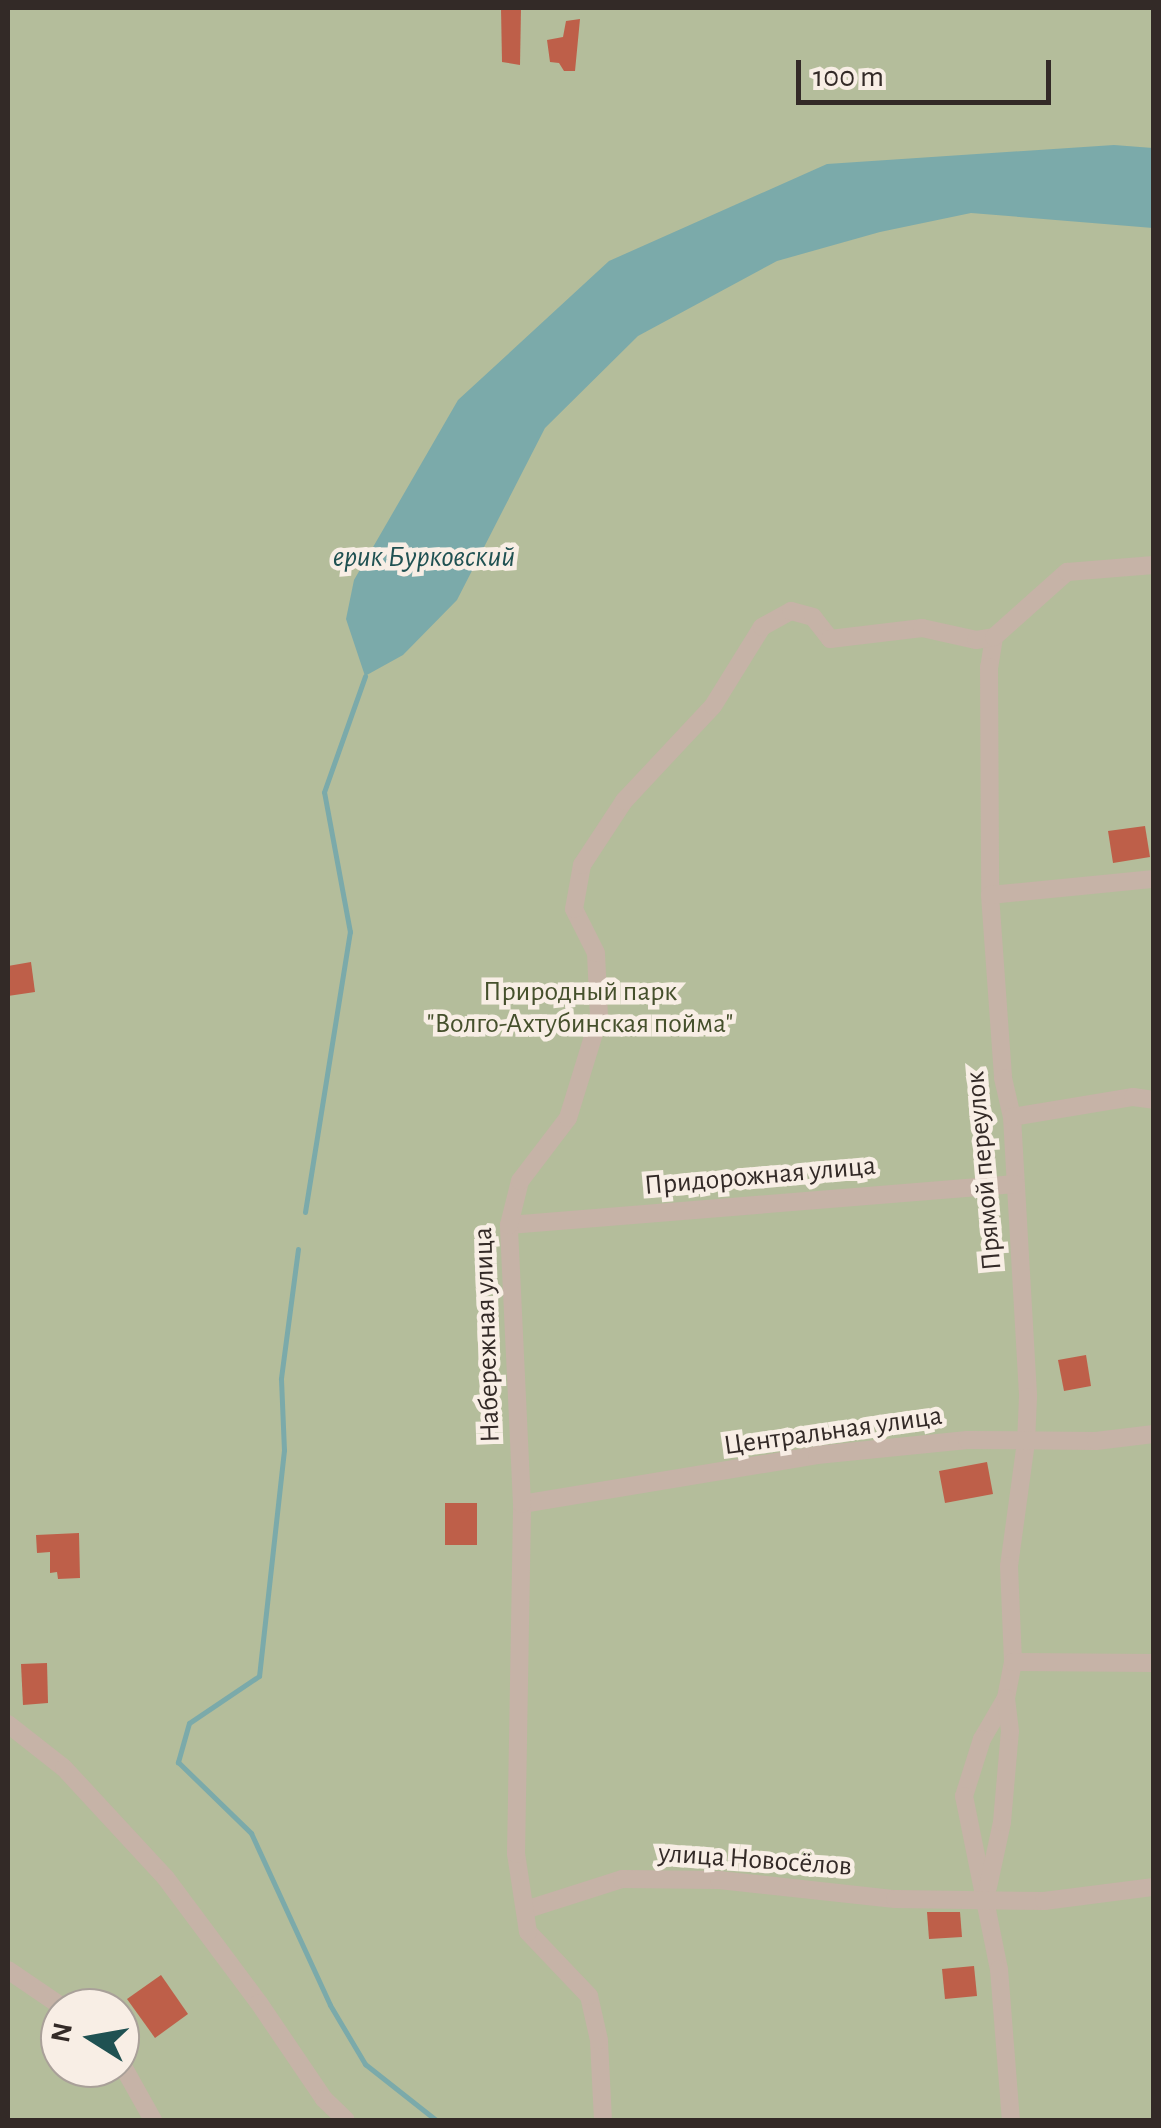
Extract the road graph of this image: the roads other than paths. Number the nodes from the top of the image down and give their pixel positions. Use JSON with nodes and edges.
{"nodes":[{"id":1,"x":1154,"y":565,"type":"edge"},
{"id":2,"x":994,"y":637,"type":"junction"},
{"id":3,"x":1154,"y":879,"type":"edge"},
{"id":4,"x":990,"y":895,"type":"junction"},
{"id":5,"x":1154,"y":1100,"type":"edge"},
{"id":6,"x":1012,"y":1117,"type":"junction"},
{"id":7,"x":1015,"y":1184,"type":"junction"},
{"id":8,"x":509,"y":1225,"type":"junction"},
{"id":9,"x":1154,"y":1434,"type":"edge"},
{"id":10,"x":1026,"y":1442,"type":"junction"},
{"id":11,"x":522,"y":1504,"type":"junction"},
{"id":12,"x":1013,"y":1662,"type":"junction"},
{"id":13,"x":1154,"y":1664,"type":"edge"},
{"id":14,"x":1006,"y":1698,"type":"junction"},
{"id":15,"x":8,"y":1724,"type":"edge"},
{"id":16,"x":1154,"y":1888,"type":"edge"},
{"id":17,"x":986,"y":1898,"type":"junction"},
{"id":18,"x":525,"y":1910,"type":"junction"},
{"id":19,"x":8,"y":1970,"type":"edge"},
{"id":20,"x":40,"y":1992,"type":"edge"},
{"id":21,"x":135,"y":2088,"type":"edge"},
{"id":22,"x":153,"y":2120,"type":"edge"},
{"id":23,"x":346,"y":2120,"type":"edge"},
{"id":24,"x":604,"y":2120,"type":"edge"},
{"id":25,"x":1010,"y":2120,"type":"edge"}],
"edges":[{"from":1,"to":2,"type":"street"},
{"from":2,"to":4,"type":"street","name":"Прямой переулок"},
{"from":2,"to":8,"type":"street","name":"Набережная улица"},
{"from":3,"to":4,"type":"street"},
{"from":4,"to":6,"type":"street","name":"Прямой переулок"},
{"from":5,"to":6,"type":"street"},
{"from":6,"to":7,"type":"street","name":"Прямой переулок"},
{"from":7,"to":8,"type":"street","name":"Придорожная улица"},
{"from":7,"to":10,"type":"street","name":"Прямой переулок"},
{"from":8,"to":11,"type":"street","name":"Набережная улица"},
{"from":9,"to":10,"type":"street","name":"Центральная улица"},
{"from":10,"to":11,"type":"street","name":"Центральная улица"},
{"from":10,"to":12,"type":"street","name":"Прямой переулок"},
{"from":11,"to":18,"type":"street","name":"Набережная улица"},
{"from":12,"to":13,"type":"street"},
{"from":12,"to":14,"type":"street","name":"Прямой переулок"},
{"from":14,"to":17,"type":"street","name":"Прямой переулок"},
{"from":14,"to":17,"type":"street","name":"Прямой переулок"},
{"from":15,"to":23,"type":"street"},
{"from":16,"to":17,"type":"street","name":"улица Новосёлов"},
{"from":17,"to":18,"type":"street","name":"улица Новосёлов"},
{"from":17,"to":25,"type":"street"},
{"from":18,"to":24,"type":"street","name":"Набережная улица"},
{"from":19,"to":20,"type":"street"},
{"from":21,"to":22,"type":"street"}]}
